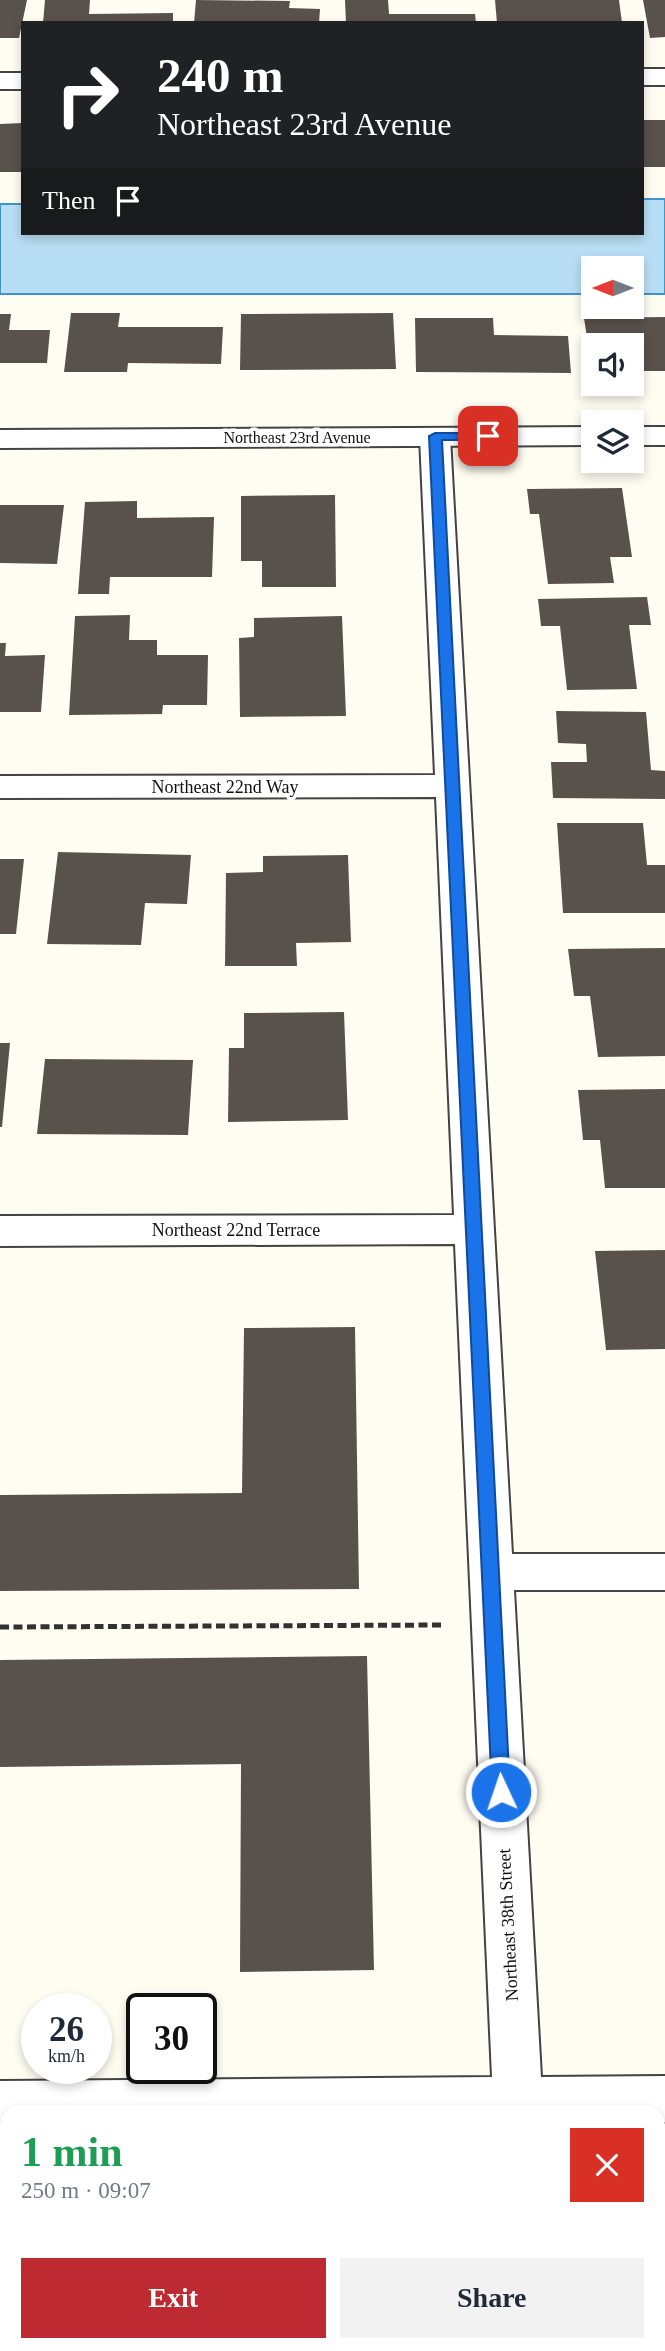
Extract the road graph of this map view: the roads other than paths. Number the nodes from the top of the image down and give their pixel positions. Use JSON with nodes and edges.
{"nodes":[{"id":1,"x":644,"y":77,"type":"edge"},
{"id":2,"x":665,"y":77,"type":"edge"},
{"id":3,"x":0,"y":81,"type":"edge"},
{"id":4,"x":21,"y":81,"type":"edge"},
{"id":5,"x":435,"y":436,"type":"junction"},
{"id":6,"x":581,"y":436,"type":"edge"},
{"id":7,"x":644,"y":436,"type":"edge"},
{"id":8,"x":665,"y":436,"type":"edge"},
{"id":9,"x":0,"y":439,"type":"edge"},
{"id":10,"x":451,"y":786,"type":"junction"},
{"id":11,"x":0,"y":787,"type":"edge"},
{"id":12,"x":473,"y":1229,"type":"junction"},
{"id":13,"x":0,"y":1231,"type":"edge"},
{"id":14,"x":490,"y":1572,"type":"junction"},
{"id":15,"x":665,"y":1572,"type":"edge"},
{"id":16,"x":665,"y":2099,"type":"edge"},
{"id":17,"x":0,"y":2104,"type":"edge"},
{"id":18,"x":517,"y":2105,"type":"edge"}],
"edges":[{"from":1,"to":2,"type":"street"},
{"from":3,"to":4,"type":"street"},
{"from":5,"to":6,"type":"street","name":"Northeast 23rd Avenue"},
{"from":5,"to":9,"type":"street","name":"Northeast 23rd Avenue"},
{"from":5,"to":10,"type":"street","name":"Northeast 38th Street"},
{"from":7,"to":8,"type":"street"},
{"from":10,"to":11,"type":"street","name":"Northeast 22nd Way"},
{"from":10,"to":12,"type":"street","name":"Northeast 38th Street"},
{"from":12,"to":13,"type":"street","name":"Northeast 22nd Terrace"},
{"from":12,"to":14,"type":"street","name":"Northeast 38th Street"},
{"from":14,"to":15,"type":"street"},
{"from":14,"to":18,"type":"street","name":"Northeast 38th Street"},
{"from":16,"to":18,"type":"street"},
{"from":17,"to":18,"type":"street"}]}
